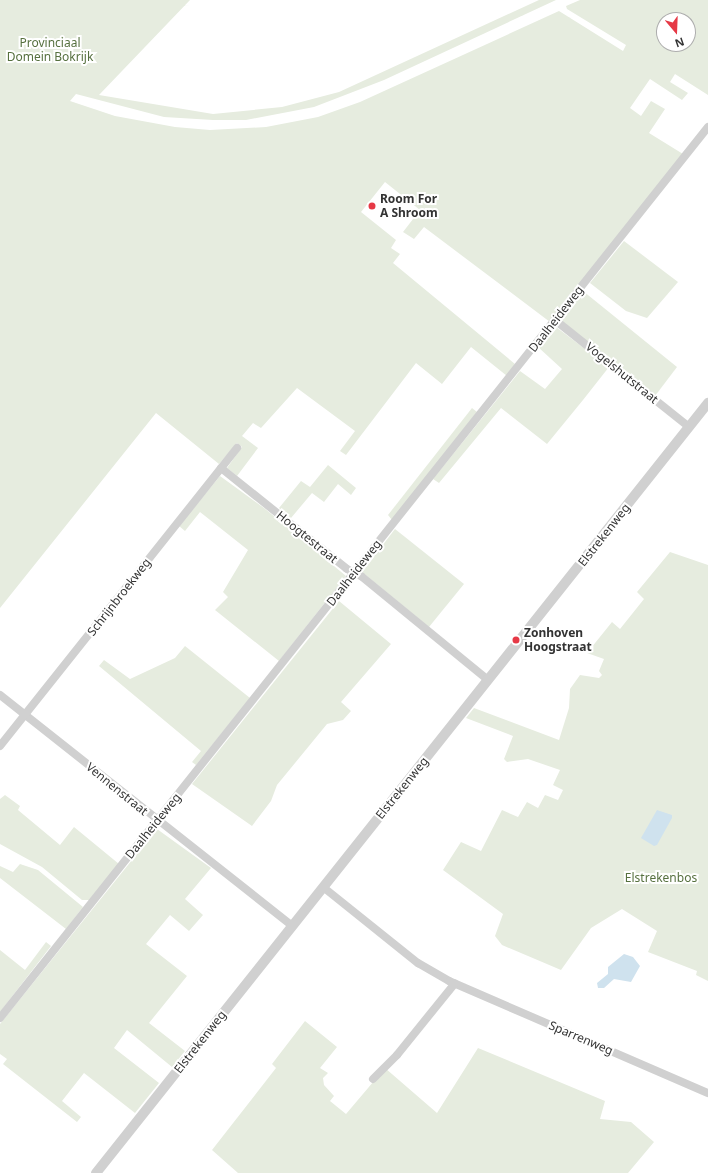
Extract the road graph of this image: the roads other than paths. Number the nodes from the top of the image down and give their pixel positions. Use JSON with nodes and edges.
{"nodes":[{"id":1,"x":708,"y":127,"type":"edge"},
{"id":2,"x":555,"y":320,"type":"junction"},
{"id":3,"x":708,"y":403,"type":"edge"},
{"id":4,"x":689,"y":427,"type":"junction"},
{"id":5,"x":237,"y":448,"type":"dead end"},
{"id":6,"x":221,"y":468,"type":"junction"},
{"id":7,"x":354,"y":573,"type":"junction"},
{"id":8,"x":488,"y":680,"type":"junction"},
{"id":9,"x":0,"y":694,"type":"edge"},
{"id":10,"x":25,"y":715,"type":"junction"},
{"id":11,"x":0,"y":746,"type":"edge"},
{"id":12,"x":157,"y":821,"type":"junction"},
{"id":13,"x":323,"y":887,"type":"junction"},
{"id":14,"x":292,"y":926,"type":"junction"},
{"id":15,"x":455,"y":983,"type":"junction"},
{"id":16,"x":0,"y":1018,"type":"edge"},
{"id":17,"x":373,"y":1080,"type":"dead end"},
{"id":18,"x":708,"y":1093,"type":"edge"},
{"id":19,"x":96,"y":1173,"type":"edge"}],
"edges":[{"from":1,"to":2,"type":"street","name":"Daalheideweg"},
{"from":2,"to":4,"type":"street","name":"Vogelshutstraat"},
{"from":2,"to":7,"type":"street","name":"Daalheideweg"},
{"from":3,"to":4,"type":"street","name":"Elstrekenweg"},
{"from":4,"to":8,"type":"street","name":"Elstrekenweg"},
{"from":5,"to":6,"type":"street","name":"Schrijnbroekweg"},
{"from":6,"to":7,"type":"street","name":"Hoogtestraat"},
{"from":6,"to":10,"type":"street","name":"Schrijnbroekweg"},
{"from":7,"to":8,"type":"street","name":"Hoogtestraat"},
{"from":7,"to":12,"type":"street","name":"Daalheideweg"},
{"from":8,"to":13,"type":"street","name":"Elstrekenweg"},
{"from":9,"to":10,"type":"street","name":"Vennenstraat"},
{"from":10,"to":11,"type":"street","name":"Schrijnbroekweg"},
{"from":10,"to":12,"type":"street","name":"Vennenstraat"},
{"from":12,"to":14,"type":"street","name":"Vennenstraat"},
{"from":12,"to":16,"type":"street","name":"Daalheideweg"},
{"from":13,"to":14,"type":"street","name":"Elstrekenweg"},
{"from":13,"to":15,"type":"street","name":"Sparrenweg"},
{"from":14,"to":19,"type":"street","name":"Elstrekenweg"},
{"from":15,"to":17,"type":"street"},
{"from":15,"to":18,"type":"street","name":"Sparrenweg"}]}
